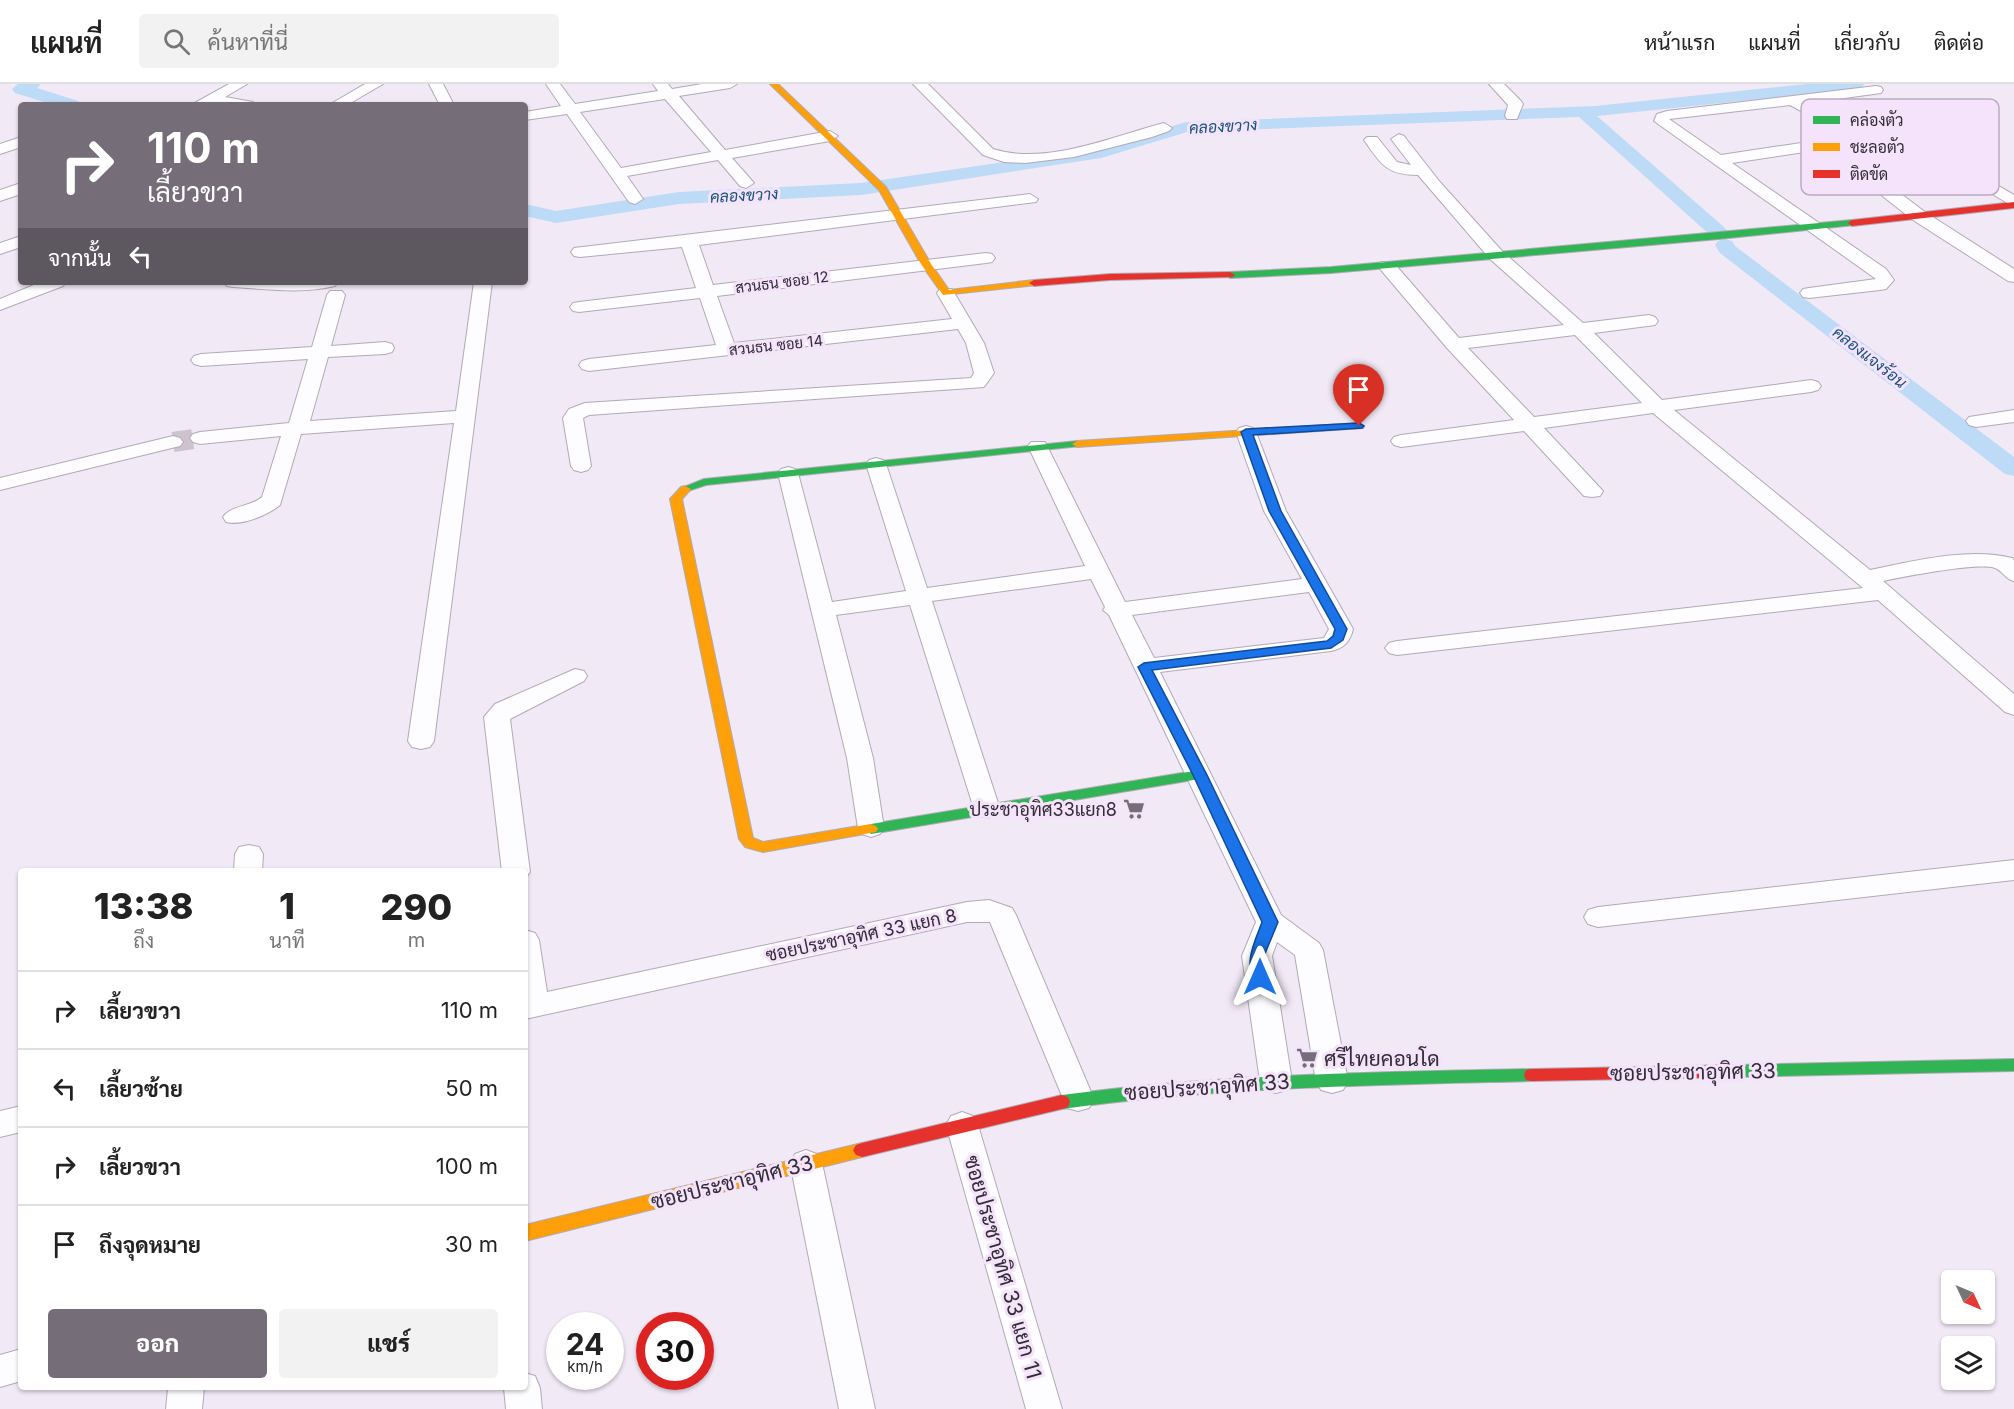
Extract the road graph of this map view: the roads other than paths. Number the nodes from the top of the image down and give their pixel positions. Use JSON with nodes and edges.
{"nodes":[{"id":1,"x":240,"y":84,"type":"edge"},
{"id":2,"x":376,"y":84,"type":"edge"},
{"id":3,"x":553,"y":84,"type":"edge"},
{"id":4,"x":730,"y":84,"type":"edge"},
{"id":5,"x":774,"y":84,"type":"edge"},
{"id":6,"x":920,"y":84,"type":"edge"},
{"id":7,"x":1496,"y":84,"type":"edge"},
{"id":8,"x":436,"y":85,"type":"edge"},
{"id":9,"x":663,"y":89,"type":"edge"},
{"id":10,"x":1876,"y":90,"type":"dead end"},
{"id":11,"x":1792,"y":100,"type":"junction"},
{"id":12,"x":205,"y":102,"type":"edge"},
{"id":13,"x":342,"y":102,"type":"edge"},
{"id":14,"x":445,"y":102,"type":"edge"},
{"id":15,"x":1801,"y":105,"type":"edge"},
{"id":16,"x":571,"y":108,"type":"junction"},
{"id":17,"x":1514,"y":111,"type":"dead end"},
{"id":18,"x":528,"y":115,"type":"edge"},
{"id":19,"x":1164,"y":128,"type":"dead end"},
{"id":20,"x":0,"y":130,"type":"edge"},
{"id":21,"x":18,"y":136,"type":"edge"},
{"id":22,"x":830,"y":136,"type":"junction"},
{"id":23,"x":1399,"y":139,"type":"dead end"},
{"id":24,"x":1372,"y":140,"type":"dead end"},
{"id":25,"x":18,"y":143,"type":"edge"},
{"id":26,"x":1801,"y":148,"type":"edge"},
{"id":27,"x":0,"y":149,"type":"edge"},
{"id":28,"x":721,"y":155,"type":"junction"},
{"id":29,"x":1720,"y":160,"type":"junction"},
{"id":30,"x":1423,"y":170,"type":"junction"},
{"id":31,"x":617,"y":173,"type":"junction"},
{"id":32,"x":746,"y":183,"type":"dead end"},
{"id":33,"x":18,"y":189,"type":"edge"},
{"id":34,"x":1999,"y":194,"type":"edge"},
{"id":35,"x":1892,"y":195,"type":"edge"},
{"id":36,"x":0,"y":196,"type":"edge"},
{"id":37,"x":635,"y":199,"type":"dead end"},
{"id":38,"x":1030,"y":199,"type":"dead end"},
{"id":39,"x":2014,"y":204,"type":"edge"},
{"id":40,"x":898,"y":215,"type":"junction"},
{"id":41,"x":1919,"y":216,"type":"junction"},
{"id":42,"x":1817,"y":228,"type":"junction"},
{"id":43,"x":689,"y":241,"type":"junction"},
{"id":44,"x":18,"y":242,"type":"edge"},
{"id":45,"x":0,"y":249,"type":"edge"},
{"id":46,"x":580,"y":252,"type":"dead end"},
{"id":47,"x":1496,"y":255,"type":"junction"},
{"id":48,"x":986,"y":258,"type":"dead end"},
{"id":49,"x":926,"y":264,"type":"junction"},
{"id":50,"x":1387,"y":266,"type":"junction"},
{"id":51,"x":2014,"y":277,"type":"edge"},
{"id":52,"x":50,"y":285,"type":"edge"},
{"id":53,"x":299,"y":285,"type":"edge"},
{"id":54,"x":483,"y":285,"type":"edge"},
{"id":55,"x":332,"y":289,"type":"edge"},
{"id":56,"x":705,"y":292,"type":"junction"},
{"id":57,"x":946,"y":293,"type":"junction"},
{"id":58,"x":1809,"y":293,"type":"dead end"},
{"id":59,"x":0,"y":305,"type":"edge"},
{"id":60,"x":579,"y":308,"type":"dead end"},
{"id":61,"x":1649,"y":321,"type":"dead end"},
{"id":62,"x":963,"y":323,"type":"junction"},
{"id":63,"x":1579,"y":329,"type":"junction"},
{"id":64,"x":1454,"y":344,"type":"junction"},
{"id":65,"x":385,"y":348,"type":"dead end"},
{"id":66,"x":726,"y":350,"type":"junction"},
{"id":67,"x":320,"y":353,"type":"junction"},
{"id":68,"x":201,"y":360,"type":"dead end"},
{"id":69,"x":589,"y":365,"type":"dead end"},
{"id":70,"x":1811,"y":386,"type":"dead end"},
{"id":71,"x":1657,"y":406,"type":"junction"},
{"id":72,"x":465,"y":416,"type":"junction"},
{"id":73,"x":2014,"y":416,"type":"edge"},
{"id":74,"x":1976,"y":421,"type":"dead end"},
{"id":75,"x":1529,"y":423,"type":"junction"},
{"id":76,"x":1359,"y":426,"type":"dead end"},
{"id":77,"x":295,"y":428,"type":"junction"},
{"id":78,"x":1246,"y":432,"type":"junction"},
{"id":79,"x":200,"y":438,"type":"tunnel mouth"},
{"id":80,"x":1401,"y":441,"type":"dead end"},
{"id":81,"x":173,"y":442,"type":"tunnel mouth"},
{"id":82,"x":1038,"y":446,"type":"junction"},
{"id":83,"x":876,"y":464,"type":"junction"},
{"id":84,"x":581,"y":466,"type":"dead end"},
{"id":85,"x":788,"y":473,"type":"junction"},
{"id":86,"x":0,"y":484,"type":"edge"},
{"id":87,"x":1592,"y":491,"type":"dead end"},
{"id":88,"x":234,"y":517,"type":"dead end"},
{"id":89,"x":1098,"y":571,"type":"junction"},
{"id":90,"x":2014,"y":574,"type":"edge"},
{"id":91,"x":1315,"y":584,"type":"junction"},
{"id":92,"x":1874,"y":586,"type":"junction"},
{"id":93,"x":919,"y":598,"type":"junction"},
{"id":94,"x":823,"y":610,"type":"junction"},
{"id":95,"x":1115,"y":610,"type":"junction"},
{"id":96,"x":1397,"y":648,"type":"dead end"},
{"id":97,"x":1144,"y":667,"type":"junction"},
{"id":98,"x":575,"y":676,"type":"dead end"},
{"id":99,"x":2014,"y":707,"type":"edge"},
{"id":100,"x":421,"y":741,"type":"dead end"},
{"id":101,"x":1200,"y":775,"type":"junction"},
{"id":102,"x":987,"y":809,"type":"junction"},
{"id":103,"x":871,"y":828,"type":"junction"},
{"id":104,"x":516,"y":868,"type":"edge"},
{"id":105,"x":2014,"y":870,"type":"edge"},
{"id":106,"x":1598,"y":917,"type":"dead end"},
{"id":107,"x":1270,"y":922,"type":"junction"},
{"id":108,"x":528,"y":990,"type":"edge"},
{"id":109,"x":529,"y":1007,"type":"edge"},
{"id":110,"x":2014,"y":1065,"type":"edge"},
{"id":111,"x":1276,"y":1081,"type":"junction"},
{"id":112,"x":1332,"y":1081,"type":"junction"},
{"id":113,"x":1078,"y":1099,"type":"junction"},
{"id":114,"x":18,"y":1120,"type":"edge"},
{"id":115,"x":0,"y":1124,"type":"edge"},
{"id":116,"x":962,"y":1125,"type":"junction"},
{"id":117,"x":806,"y":1163,"type":"junction"},
{"id":118,"x":528,"y":1232,"type":"edge"},
{"id":119,"x":18,"y":1366,"type":"edge"},
{"id":120,"x":0,"y":1371,"type":"edge"},
{"id":121,"x":186,"y":1390,"type":"edge"},
{"id":122,"x":522,"y":1390,"type":"edge"},
{"id":123,"x":184,"y":1409,"type":"edge"},
{"id":124,"x":524,"y":1409,"type":"edge"},
{"id":125,"x":857,"y":1409,"type":"edge"},
{"id":126,"x":1044,"y":1409,"type":"edge"}],
"edges":[{"from":1,"to":12,"type":"street"},
{"from":2,"to":13,"type":"street"},
{"from":3,"to":16,"type":"street"},
{"from":4,"to":9,"type":"street"},
{"from":5,"to":22,"type":"street"},
{"from":6,"to":19,"type":"street"},
{"from":7,"to":17,"type":"street"},
{"from":8,"to":14,"type":"street"},
{"from":9,"to":16,"type":"street"},
{"from":9,"to":28,"type":"street"},
{"from":10,"to":11,"type":"street"},
{"from":11,"to":15,"type":"street"},
{"from":11,"to":29,"type":"street"},
{"from":16,"to":18,"type":"street"},
{"from":16,"to":31,"type":"street"},
{"from":20,"to":21,"type":"street"},
{"from":22,"to":28,"type":"street"},
{"from":22,"to":40,"type":"street"},
{"from":23,"to":30,"type":"street"},
{"from":24,"to":30,"type":"street"},
{"from":25,"to":27,"type":"street"},
{"from":26,"to":29,"type":"street"},
{"from":28,"to":31,"type":"street"},
{"from":28,"to":32,"type":"street"},
{"from":29,"to":42,"type":"street"},
{"from":30,"to":47,"type":"street"},
{"from":31,"to":37,"type":"street"},
{"from":33,"to":36,"type":"street"},
{"from":34,"to":39,"type":"street"},
{"from":35,"to":41,"type":"street"},
{"from":38,"to":40,"type":"street"},
{"from":39,"to":41,"type":"street"},
{"from":40,"to":43,"type":"street"},
{"from":40,"to":49,"type":"street"},
{"from":41,"to":42,"type":"street"},
{"from":41,"to":51,"type":"street"},
{"from":42,"to":47,"type":"street"},
{"from":42,"to":58,"type":"street"},
{"from":43,"to":46,"type":"street"},
{"from":43,"to":56,"type":"street"},
{"from":44,"to":45,"type":"street"},
{"from":47,"to":50,"type":"street"},
{"from":47,"to":63,"type":"street"},
{"from":48,"to":49,"type":"street","name":"สวนธน ซอย 12"},
{"from":49,"to":56,"type":"street","name":"สวนธน ซอย 12"},
{"from":49,"to":57,"type":"street"},
{"from":50,"to":57,"type":"street"},
{"from":50,"to":64,"type":"street"},
{"from":52,"to":59,"type":"street"},
{"from":53,"to":55,"type":"street"},
{"from":54,"to":72,"type":"street"},
{"from":55,"to":67,"type":"street"},
{"from":56,"to":60,"type":"street","name":"สวนธน ซอย 12"},
{"from":56,"to":66,"type":"street"},
{"from":57,"to":62,"type":"street"},
{"from":61,"to":63,"type":"street"},
{"from":62,"to":66,"type":"street","name":"สวนธน ซอย 14"},
{"from":62,"to":84,"type":"street"},
{"from":63,"to":64,"type":"street"},
{"from":63,"to":71,"type":"street"},
{"from":64,"to":75,"type":"street"},
{"from":65,"to":67,"type":"street"},
{"from":66,"to":69,"type":"street","name":"สวนธน ซอย 14"},
{"from":67,"to":68,"type":"street"},
{"from":67,"to":77,"type":"street"},
{"from":70,"to":71,"type":"street"},
{"from":71,"to":75,"type":"street"},
{"from":71,"to":92,"type":"street"},
{"from":72,"to":77,"type":"street"},
{"from":72,"to":100,"type":"street"},
{"from":73,"to":74,"type":"street"},
{"from":75,"to":80,"type":"street"},
{"from":75,"to":87,"type":"street"},
{"from":76,"to":78,"type":"street"},
{"from":77,"to":79,"type":"street"},
{"from":77,"to":88,"type":"street"},
{"from":78,"to":82,"type":"street"},
{"from":78,"to":91,"type":"street"},
{"from":81,"to":86,"type":"street"},
{"from":82,"to":83,"type":"street"},
{"from":82,"to":89,"type":"street"},
{"from":83,"to":85,"type":"street"},
{"from":83,"to":93,"type":"street"},
{"from":85,"to":94,"type":"street"},
{"from":85,"to":103,"type":"street"},
{"from":89,"to":93,"type":"street"},
{"from":89,"to":95,"type":"street"},
{"from":90,"to":92,"type":"street"},
{"from":91,"to":95,"type":"street"},
{"from":91,"to":97,"type":"street"},
{"from":92,"to":96,"type":"street"},
{"from":92,"to":99,"type":"street"},
{"from":93,"to":94,"type":"street"},
{"from":93,"to":102,"type":"street"},
{"from":94,"to":103,"type":"street"},
{"from":95,"to":97,"type":"street"},
{"from":97,"to":101,"type":"street"},
{"from":98,"to":104,"type":"street"},
{"from":101,"to":102,"type":"street"},
{"from":101,"to":107,"type":"street"},
{"from":102,"to":103,"type":"street"},
{"from":105,"to":106,"type":"street"},
{"from":107,"to":111,"type":"street"},
{"from":107,"to":112,"type":"street"},
{"from":108,"to":109,"type":"street"},
{"from":109,"to":113,"type":"street","name":"ซอยประชาอุทิศ 33 แยก 8"},
{"from":110,"to":112,"type":"street","name":"ซอยประชาอุทิศ 33"},
{"from":111,"to":112,"type":"street","name":"ซอยประชาอุทิศ 33"},
{"from":111,"to":113,"type":"street","name":"ซอยประชาอุทิศ 33"},
{"from":113,"to":116,"type":"street","name":"ซอยประชาอุทิศ 33"},
{"from":114,"to":115,"type":"street"},
{"from":116,"to":117,"type":"street","name":"ซอยประชาอุทิศ 33"},
{"from":116,"to":126,"type":"street","name":"ซอยประชาอุทิศ 33 แยก 11"},
{"from":117,"to":118,"type":"street","name":"ซอยประชาอุทิศ 33"},
{"from":117,"to":125,"type":"street"},
{"from":119,"to":120,"type":"street"},
{"from":121,"to":123,"type":"street"},
{"from":122,"to":124,"type":"street"}]}
